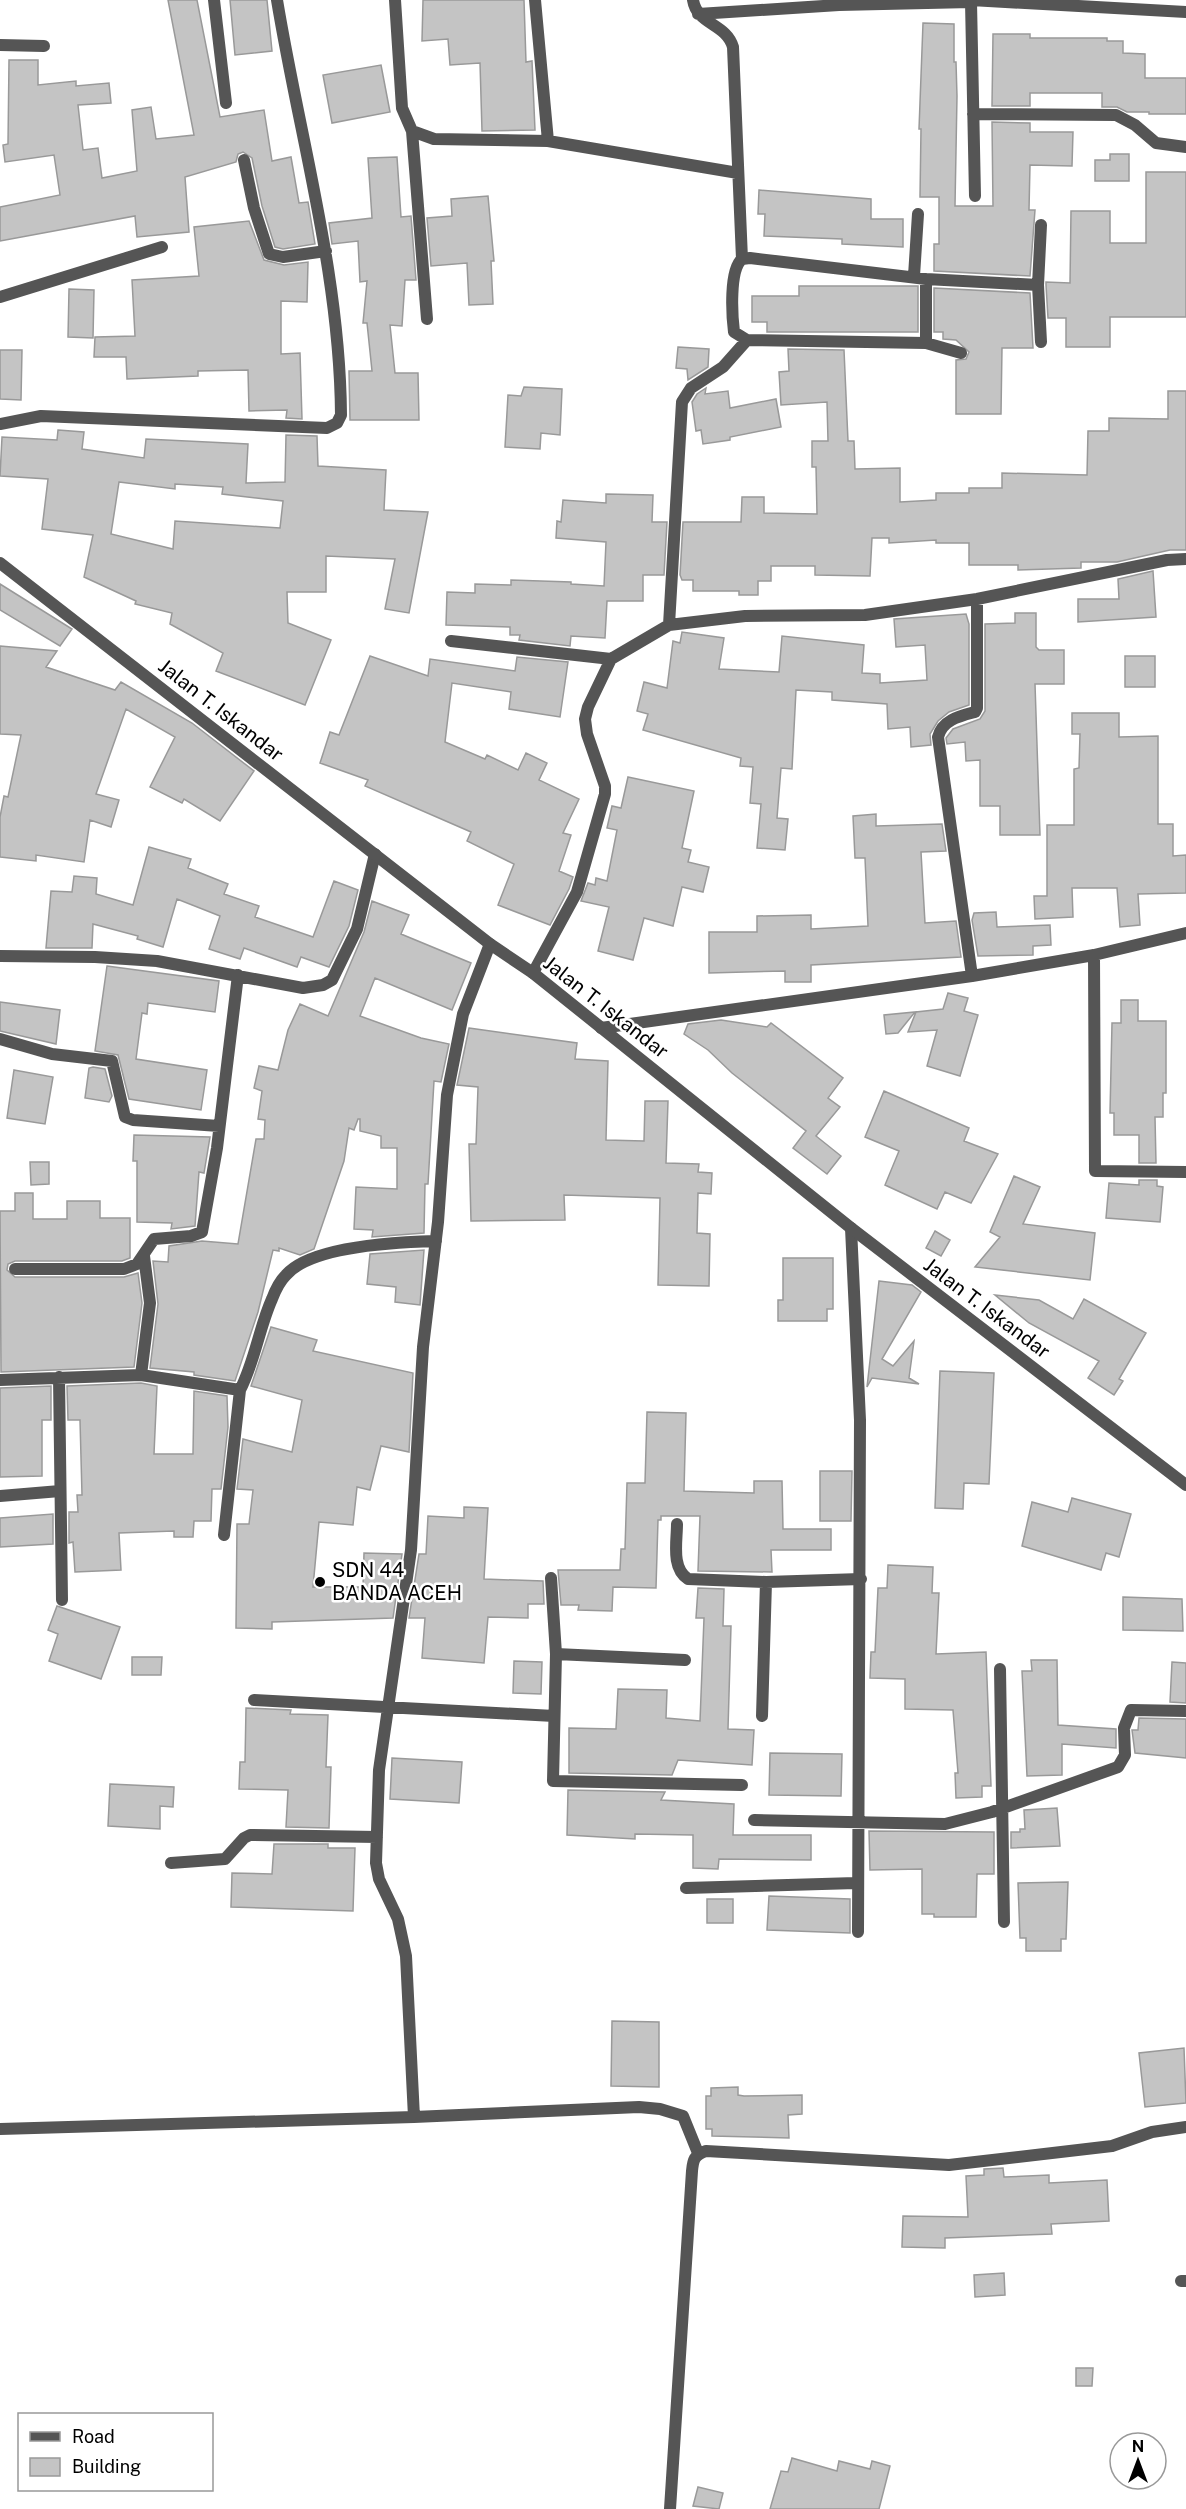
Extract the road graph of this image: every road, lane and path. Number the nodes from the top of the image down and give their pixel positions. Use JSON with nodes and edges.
{"nodes":[{"id":1,"x":214,"y":0,"type":"edge"},
{"id":2,"x":277,"y":0,"type":"edge"},
{"id":3,"x":395,"y":0,"type":"edge"},
{"id":4,"x":535,"y":0,"type":"edge"},
{"id":5,"x":693,"y":0,"type":"edge"},
{"id":6,"x":971,"y":1,"type":"edge"},
{"id":7,"x":1186,"y":12,"type":"edge"},
{"id":8,"x":698,"y":14,"type":"junction"},
{"id":9,"x":0,"y":45,"type":"edge"},
{"id":10,"x":44,"y":46,"type":"dead end"},
{"id":11,"x":226,"y":103,"type":"dead end"},
{"id":12,"x":973,"y":114,"type":"junction"},
{"id":13,"x":412,"y":131,"type":"junction"},
{"id":14,"x":548,"y":141,"type":"junction"},
{"id":15,"x":1186,"y":147,"type":"edge"},
{"id":16,"x":244,"y":160,"type":"dead end"},
{"id":17,"x":738,"y":173,"type":"junction"},
{"id":18,"x":975,"y":195,"type":"dead end"},
{"id":19,"x":918,"y":214,"type":"dead end"},
{"id":20,"x":1041,"y":225,"type":"dead end"},
{"id":21,"x":162,"y":247,"type":"dead end"},
{"id":22,"x":326,"y":251,"type":"junction"},
{"id":23,"x":742,"y":259,"type":"junction"},
{"id":24,"x":920,"y":278,"type":"junction"},
{"id":25,"x":1038,"y":285,"type":"junction"},
{"id":26,"x":0,"y":297,"type":"edge"},
{"id":27,"x":427,"y":319,"type":"dead end"},
{"id":28,"x":747,"y":340,"type":"junction"},
{"id":29,"x":1041,"y":342,"type":"dead end"},
{"id":30,"x":926,"y":343,"type":"junction"},
{"id":31,"x":961,"y":353,"type":"dead end"},
{"id":32,"x":0,"y":424,"type":"edge"},
{"id":33,"x":1186,"y":559,"type":"edge"},
{"id":34,"x":0,"y":563,"type":"edge"},
{"id":35,"x":977,"y":599,"type":"junction"},
{"id":36,"x":669,"y":625,"type":"junction"},
{"id":37,"x":451,"y":641,"type":"dead end"},
{"id":38,"x":611,"y":659,"type":"junction"},
{"id":39,"x":375,"y":854,"type":"junction"},
{"id":40,"x":1186,"y":933,"type":"edge"},
{"id":41,"x":490,"y":944,"type":"junction"},
{"id":42,"x":0,"y":956,"type":"edge"},
{"id":43,"x":1094,"y":956,"type":"junction"},
{"id":44,"x":532,"y":974,"type":"junction"},
{"id":45,"x":238,"y":975,"type":"junction"},
{"id":46,"x":972,"y":976,"type":"junction"},
{"id":47,"x":601,"y":1028,"type":"junction"},
{"id":48,"x":0,"y":1039,"type":"edge"},
{"id":49,"x":219,"y":1126,"type":"junction"},
{"id":50,"x":1186,"y":1172,"type":"edge"},
{"id":51,"x":852,"y":1228,"type":"junction"},
{"id":52,"x":436,"y":1241,"type":"junction"},
{"id":53,"x":144,"y":1256,"type":"junction"},
{"id":54,"x":15,"y":1269,"type":"dead end"},
{"id":55,"x":141,"y":1375,"type":"junction"},
{"id":56,"x":59,"y":1377,"type":"junction"},
{"id":57,"x":0,"y":1380,"type":"edge"},
{"id":58,"x":240,"y":1390,"type":"junction"},
{"id":59,"x":1186,"y":1485,"type":"edge"},
{"id":60,"x":60,"y":1491,"type":"junction"},
{"id":61,"x":0,"y":1496,"type":"edge"},
{"id":62,"x":677,"y":1524,"type":"dead end"},
{"id":63,"x":224,"y":1536,"type":"dead end"},
{"id":64,"x":551,"y":1578,"type":"dead end"},
{"id":65,"x":861,"y":1579,"type":"junction"},
{"id":66,"x":765,"y":1582,"type":"junction"},
{"id":67,"x":62,"y":1600,"type":"dead end"},
{"id":68,"x":556,"y":1654,"type":"junction"},
{"id":69,"x":685,"y":1660,"type":"dead end"},
{"id":70,"x":1000,"y":1668,"type":"dead end"},
{"id":71,"x":254,"y":1700,"type":"dead end"},
{"id":72,"x":388,"y":1705,"type":"junction"},
{"id":73,"x":1186,"y":1711,"type":"edge"},
{"id":74,"x":554,"y":1716,"type":"junction"},
{"id":75,"x":762,"y":1716,"type":"dead end"},
{"id":76,"x":742,"y":1785,"type":"dead end"},
{"id":77,"x":1003,"y":1808,"type":"junction"},
{"id":78,"x":754,"y":1820,"type":"dead end"},
{"id":79,"x":858,"y":1824,"type":"junction"},
{"id":80,"x":377,"y":1836,"type":"junction"},
{"id":81,"x":171,"y":1863,"type":"dead end"},
{"id":82,"x":856,"y":1883,"type":"junction"},
{"id":83,"x":686,"y":1888,"type":"dead end"},
{"id":84,"x":1004,"y":1922,"type":"dead end"},
{"id":85,"x":858,"y":1932,"type":"dead end"},
{"id":86,"x":414,"y":2117,"type":"junction"},
{"id":87,"x":1186,"y":2127,"type":"edge"},
{"id":88,"x":0,"y":2129,"type":"edge"},
{"id":89,"x":698,"y":2153,"type":"junction"},
{"id":90,"x":670,"y":2509,"type":"edge"}],
"edges":[{"from":1,"to":11,"type":"street"},
{"from":2,"to":22,"type":"street"},
{"from":3,"to":13,"type":"street"},
{"from":4,"to":14,"type":"street"},
{"from":5,"to":8,"type":"street"},
{"from":6,"to":7,"type":"street"},
{"from":6,"to":8,"type":"street"},
{"from":6,"to":12,"type":"street"},
{"from":8,"to":17,"type":"street"},
{"from":9,"to":10,"type":"street"},
{"from":12,"to":15,"type":"street"},
{"from":12,"to":18,"type":"street"},
{"from":13,"to":14,"type":"street"},
{"from":13,"to":27,"type":"street"},
{"from":14,"to":17,"type":"street"},
{"from":16,"to":22,"type":"street"},
{"from":17,"to":23,"type":"street"},
{"from":19,"to":24,"type":"street"},
{"from":20,"to":25,"type":"street"},
{"from":21,"to":26,"type":"street"},
{"from":22,"to":32,"type":"street"},
{"from":23,"to":24,"type":"street"},
{"from":23,"to":28,"type":"street"},
{"from":24,"to":25,"type":"street"},
{"from":24,"to":30,"type":"street"},
{"from":25,"to":29,"type":"street"},
{"from":28,"to":30,"type":"street"},
{"from":28,"to":36,"type":"street"},
{"from":30,"to":31,"type":"street"},
{"from":33,"to":35,"type":"street"},
{"from":34,"to":39,"type":"street","name":"Jalan T. Iskandar"},
{"from":35,"to":36,"type":"street"},
{"from":35,"to":46,"type":"street"},
{"from":36,"to":38,"type":"street"},
{"from":37,"to":38,"type":"street"},
{"from":38,"to":44,"type":"street"},
{"from":39,"to":41,"type":"street","name":"Jalan T. Iskandar"},
{"from":39,"to":45,"type":"street"},
{"from":40,"to":43,"type":"street"},
{"from":41,"to":44,"type":"street","name":"Jalan T. Iskandar"},
{"from":41,"to":52,"type":"street"},
{"from":42,"to":45,"type":"street"},
{"from":43,"to":46,"type":"street"},
{"from":43,"to":50,"type":"street"},
{"from":44,"to":47,"type":"street","name":"Jalan T. Iskandar"},
{"from":45,"to":49,"type":"street"},
{"from":46,"to":47,"type":"street"},
{"from":47,"to":51,"type":"street","name":"Jalan T. Iskandar"},
{"from":48,"to":49,"type":"street"},
{"from":49,"to":53,"type":"street"},
{"from":51,"to":59,"type":"street","name":"Jalan T. Iskandar"},
{"from":51,"to":65,"type":"street"},
{"from":52,"to":58,"type":"street"},
{"from":52,"to":72,"type":"street"},
{"from":53,"to":54,"type":"street"},
{"from":53,"to":55,"type":"street"},
{"from":55,"to":56,"type":"street"},
{"from":55,"to":58,"type":"street"},
{"from":56,"to":57,"type":"street"},
{"from":56,"to":60,"type":"street"},
{"from":58,"to":63,"type":"street"},
{"from":60,"to":61,"type":"street"},
{"from":60,"to":67,"type":"street"},
{"from":62,"to":66,"type":"street"},
{"from":64,"to":68,"type":"street"},
{"from":65,"to":66,"type":"street"},
{"from":65,"to":79,"type":"street"},
{"from":66,"to":75,"type":"street"},
{"from":68,"to":69,"type":"street"},
{"from":68,"to":74,"type":"street"},
{"from":70,"to":77,"type":"street"},
{"from":71,"to":72,"type":"street"},
{"from":72,"to":74,"type":"street"},
{"from":72,"to":80,"type":"street"},
{"from":73,"to":77,"type":"street"},
{"from":74,"to":76,"type":"street"},
{"from":77,"to":79,"type":"street"},
{"from":77,"to":84,"type":"street"},
{"from":78,"to":79,"type":"street"},
{"from":79,"to":82,"type":"street"},
{"from":80,"to":81,"type":"street"},
{"from":80,"to":86,"type":"street"},
{"from":82,"to":83,"type":"street"},
{"from":82,"to":85,"type":"street"},
{"from":86,"to":88,"type":"street"},
{"from":86,"to":89,"type":"street"},
{"from":87,"to":89,"type":"street"},
{"from":89,"to":90,"type":"street"}]}
